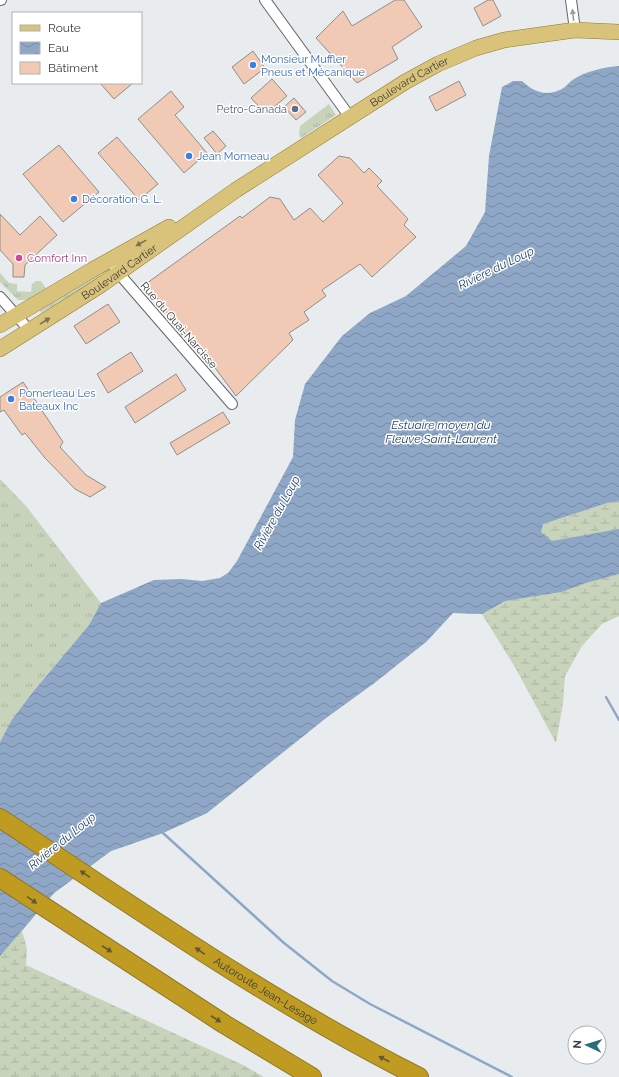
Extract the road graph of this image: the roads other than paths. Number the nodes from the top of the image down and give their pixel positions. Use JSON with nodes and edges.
{"nodes":[{"id":1,"x":265,"y":0,"type":"edge"},
{"id":2,"x":571,"y":0,"type":"edge"},
{"id":3,"x":575,"y":30,"type":"junction"},
{"id":4,"x":619,"y":32,"type":"edge"},
{"id":5,"x":350,"y":117,"type":"junction"},
{"id":6,"x":236,"y":190,"type":"junction"},
{"id":7,"x":110,"y":260,"type":"junction"},
{"id":8,"x":118,"y":274,"type":"junction"},
{"id":9,"x":0,"y":297,"type":"edge"},
{"id":10,"x":16,"y":315,"type":"junction"},
{"id":11,"x":0,"y":325,"type":"edge"},
{"id":12,"x":30,"y":331,"type":"junction"},
{"id":13,"x":0,"y":349,"type":"edge"},
{"id":14,"x":232,"y":404,"type":"dead end"},
{"id":15,"x":0,"y":818,"type":"edge"},
{"id":16,"x":0,"y":878,"type":"edge"},
{"id":17,"x":312,"y":1077,"type":"edge"},
{"id":18,"x":419,"y":1077,"type":"edge"}],
"edges":[{"from":1,"to":5,"type":"street"},
{"from":3,"to":2,"type":"street","one_way":true},
{"from":3,"to":4,"type":"main road","name":"Boulevard Cartier"},
{"from":3,"to":5,"type":"main road","name":"Boulevard Cartier"},
{"from":5,"to":6,"type":"main road","name":"Boulevard Cartier"},
{"from":6,"to":7,"type":"main road","name":"Boulevard Cartier","one_way":true},
{"from":6,"to":8,"type":"main road","name":"Boulevard Cartier"},
{"from":7,"to":8,"type":"street","name":"Rue du Quai-Narcisse"},
{"from":7,"to":10,"type":"main road","name":"Boulevard Cartier"},
{"from":12,"to":8,"type":"main road","name":"Boulevard Cartier","one_way":true},
{"from":8,"to":14,"type":"street","name":"Rue du Quai-Narcisse"},
{"from":9,"to":10,"type":"street"},
{"from":10,"to":11,"type":"main road","name":"Boulevard Cartier"},
{"from":10,"to":12,"type":"street"},
{"from":12,"to":13,"type":"main road","name":"Boulevard Cartier"},
{"from":18,"to":15,"type":"highway","name":"Autoroute Jean-Lesage","one_way":true},
{"from":16,"to":17,"type":"highway","one_way":true}]}
